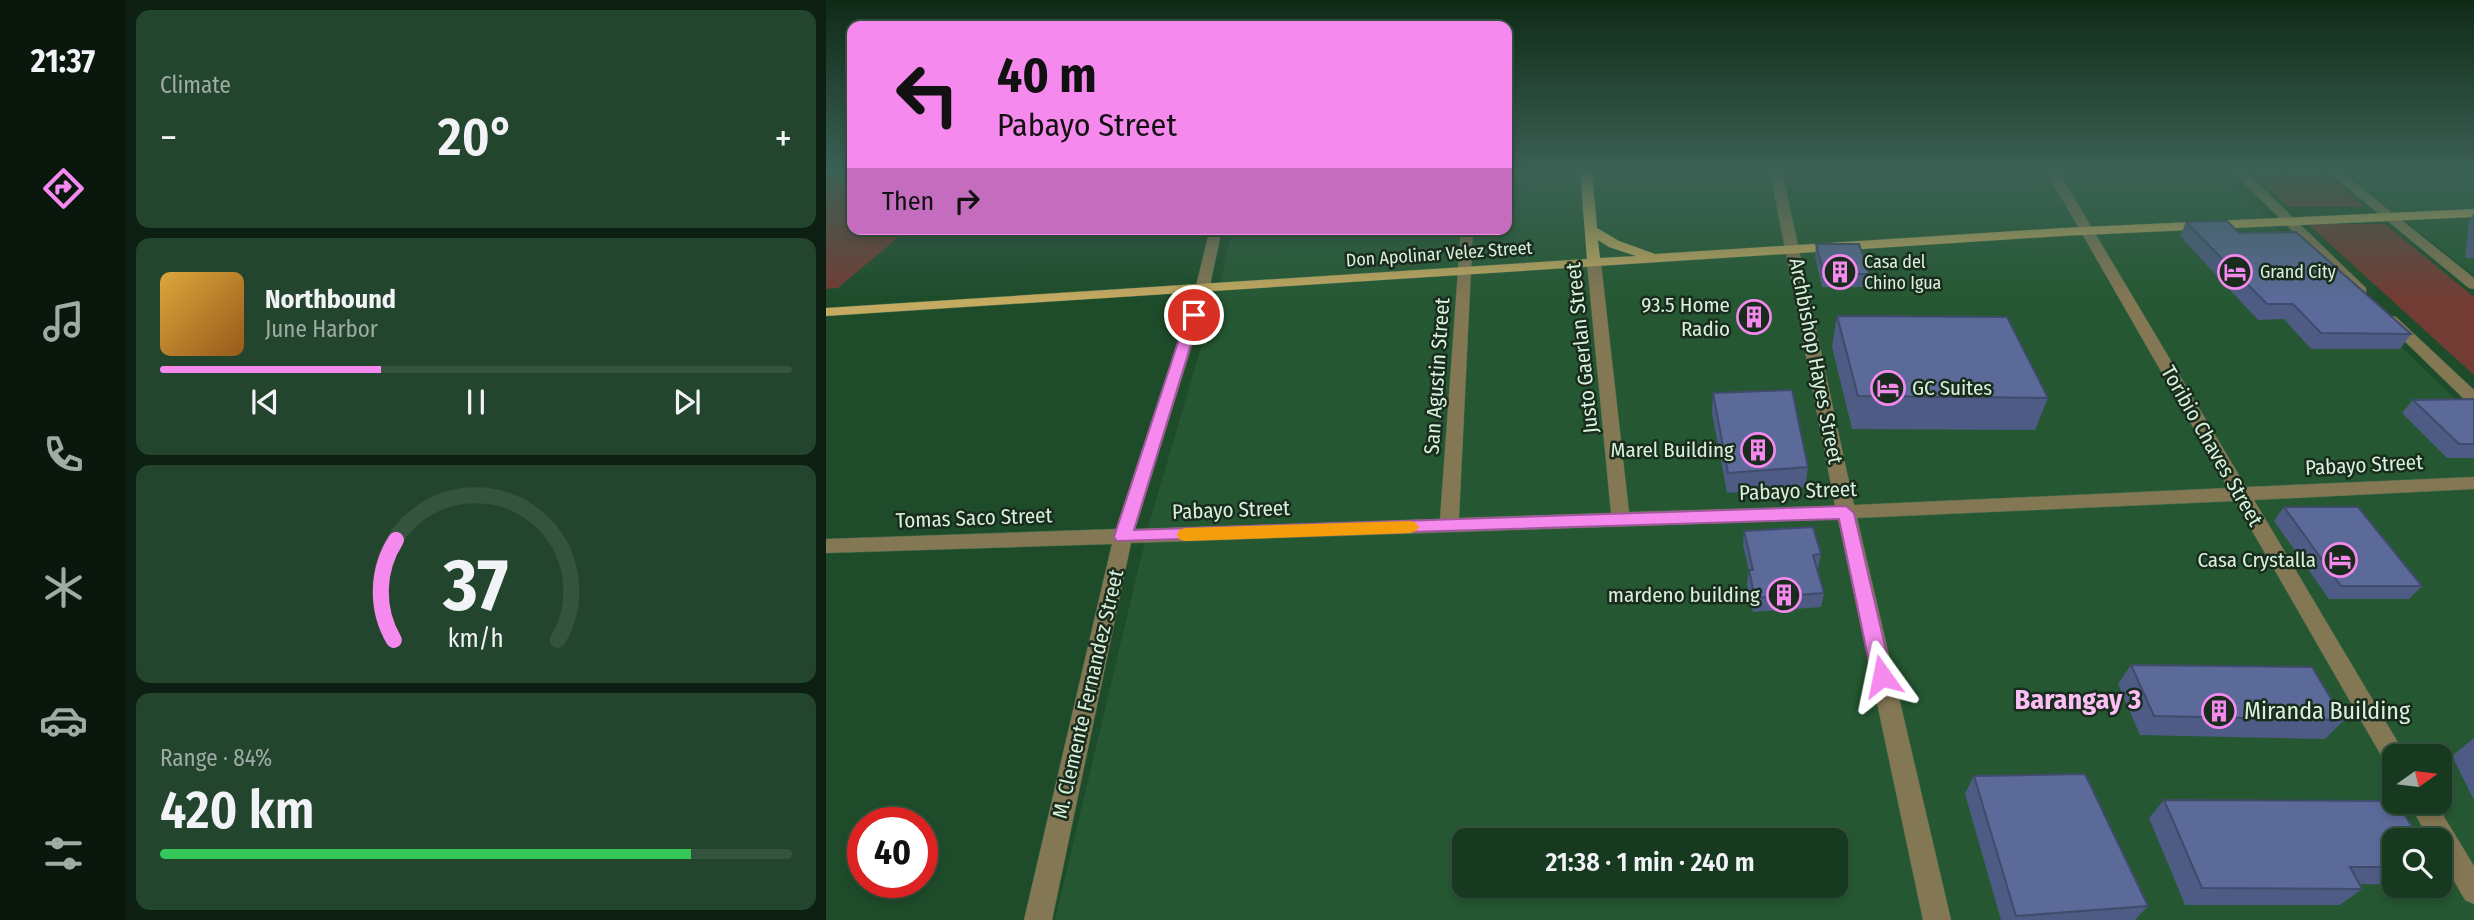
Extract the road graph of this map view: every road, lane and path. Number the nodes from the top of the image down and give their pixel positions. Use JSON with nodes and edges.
{"nodes":[{"id":1,"x":1590,"y":214,"type":"edge"},
{"id":2,"x":1786,"y":214,"type":"edge"},
{"id":3,"x":2077,"y":214,"type":"edge"},
{"id":4,"x":2282,"y":214,"type":"edge"},
{"id":5,"x":2386,"y":214,"type":"edge"},
{"id":6,"x":2448,"y":214,"type":"edge"},
{"id":7,"x":2389,"y":216,"type":"junction"},
{"id":8,"x":2287,"y":219,"type":"junction"},
{"id":9,"x":2086,"y":229,"type":"junction"},
{"id":10,"x":1592,"y":230,"type":"junction"},
{"id":11,"x":1215,"y":235,"type":"edge"},
{"id":12,"x":1467,"y":235,"type":"edge"},
{"id":13,"x":1794,"y":249,"type":"junction"},
{"id":14,"x":1657,"y":258,"type":"junction"},
{"id":15,"x":1594,"y":263,"type":"junction"},
{"id":16,"x":1466,"y":271,"type":"junction"},
{"id":17,"x":2474,"y":285,"type":"edge"},
{"id":18,"x":1202,"y":290,"type":"junction"},
{"id":19,"x":826,"y":312,"type":"edge"},
{"id":20,"x":2474,"y":399,"type":"edge"},
{"id":21,"x":2474,"y":483,"type":"edge"},
{"id":22,"x":2240,"y":494,"type":"junction"},
{"id":23,"x":1846,"y":513,"type":"junction"},
{"id":24,"x":1621,"y":521,"type":"junction"},
{"id":25,"x":1448,"y":526,"type":"junction"},
{"id":26,"x":1123,"y":537,"type":"junction"},
{"id":27,"x":826,"y":546,"type":"edge"},
{"id":28,"x":2387,"y":744,"type":"edge"},
{"id":29,"x":2428,"y":814,"type":"edge"},
{"id":30,"x":2474,"y":891,"type":"edge"},
{"id":31,"x":1038,"y":920,"type":"edge"},
{"id":32,"x":1937,"y":920,"type":"edge"}],
"edges":[{"from":1,"to":10,"type":"main road","name":"Justo Gaerlan Street"},
{"from":2,"to":13,"type":"street","name":"Archbishop Hayes Street"},
{"from":3,"to":9,"type":"street","name":"Toribio Chaves Street"},
{"from":4,"to":8,"type":"street"},
{"from":5,"to":7,"type":"street"},
{"from":6,"to":7,"type":"main road","name":"Don Apolinar Velez Street"},
{"from":7,"to":8,"type":"main road","name":"Don Apolinar Velez Street"},
{"from":7,"to":17,"type":"street"},
{"from":8,"to":9,"type":"main road","name":"Don Apolinar Velez Street"},
{"from":8,"to":20,"type":"street"},
{"from":9,"to":13,"type":"main road","name":"Don Apolinar Velez Street"},
{"from":9,"to":22,"type":"street","name":"Toribio Chaves Street"},
{"from":10,"to":14,"type":"main road"},
{"from":10,"to":15,"type":"main road","name":"Justo Gaerlan Street"},
{"from":11,"to":18,"type":"street","name":"M. Clemente Fernandez Street"},
{"from":12,"to":16,"type":"street","name":"San Agustin Street"},
{"from":13,"to":14,"type":"main road","name":"Don Apolinar Velez Street"},
{"from":13,"to":23,"type":"street","name":"Archbishop Hayes Street"},
{"from":14,"to":15,"type":"main road","name":"Don Apolinar Velez Street"},
{"from":15,"to":16,"type":"main road","name":"Don Apolinar Velez Street"},
{"from":15,"to":24,"type":"street","name":"Justo Gaerlan Street"},
{"from":16,"to":18,"type":"main road","name":"Don Apolinar Velez Street"},
{"from":16,"to":25,"type":"street","name":"San Agustin Street"},
{"from":18,"to":19,"type":"main road","name":"Don Apolinar Velez Street"},
{"from":18,"to":26,"type":"street","name":"M. Clemente Fernandez Street"},
{"from":21,"to":22,"type":"street","name":"Pabayo Street"},
{"from":22,"to":23,"type":"street","name":"Pabayo Street"},
{"from":22,"to":28,"type":"street","name":"Toribio Chaves Street"},
{"from":23,"to":24,"type":"street","name":"Pabayo Street"},
{"from":23,"to":32,"type":"street","name":"Archbishop Hayes Street"},
{"from":24,"to":25,"type":"street","name":"Pabayo Street"},
{"from":25,"to":26,"type":"street","name":"Pabayo Street"},
{"from":26,"to":27,"type":"street","name":"Tomas Saco Street"},
{"from":26,"to":31,"type":"street","name":"M. Clemente Fernandez Street"},
{"from":29,"to":30,"type":"street"}]}
